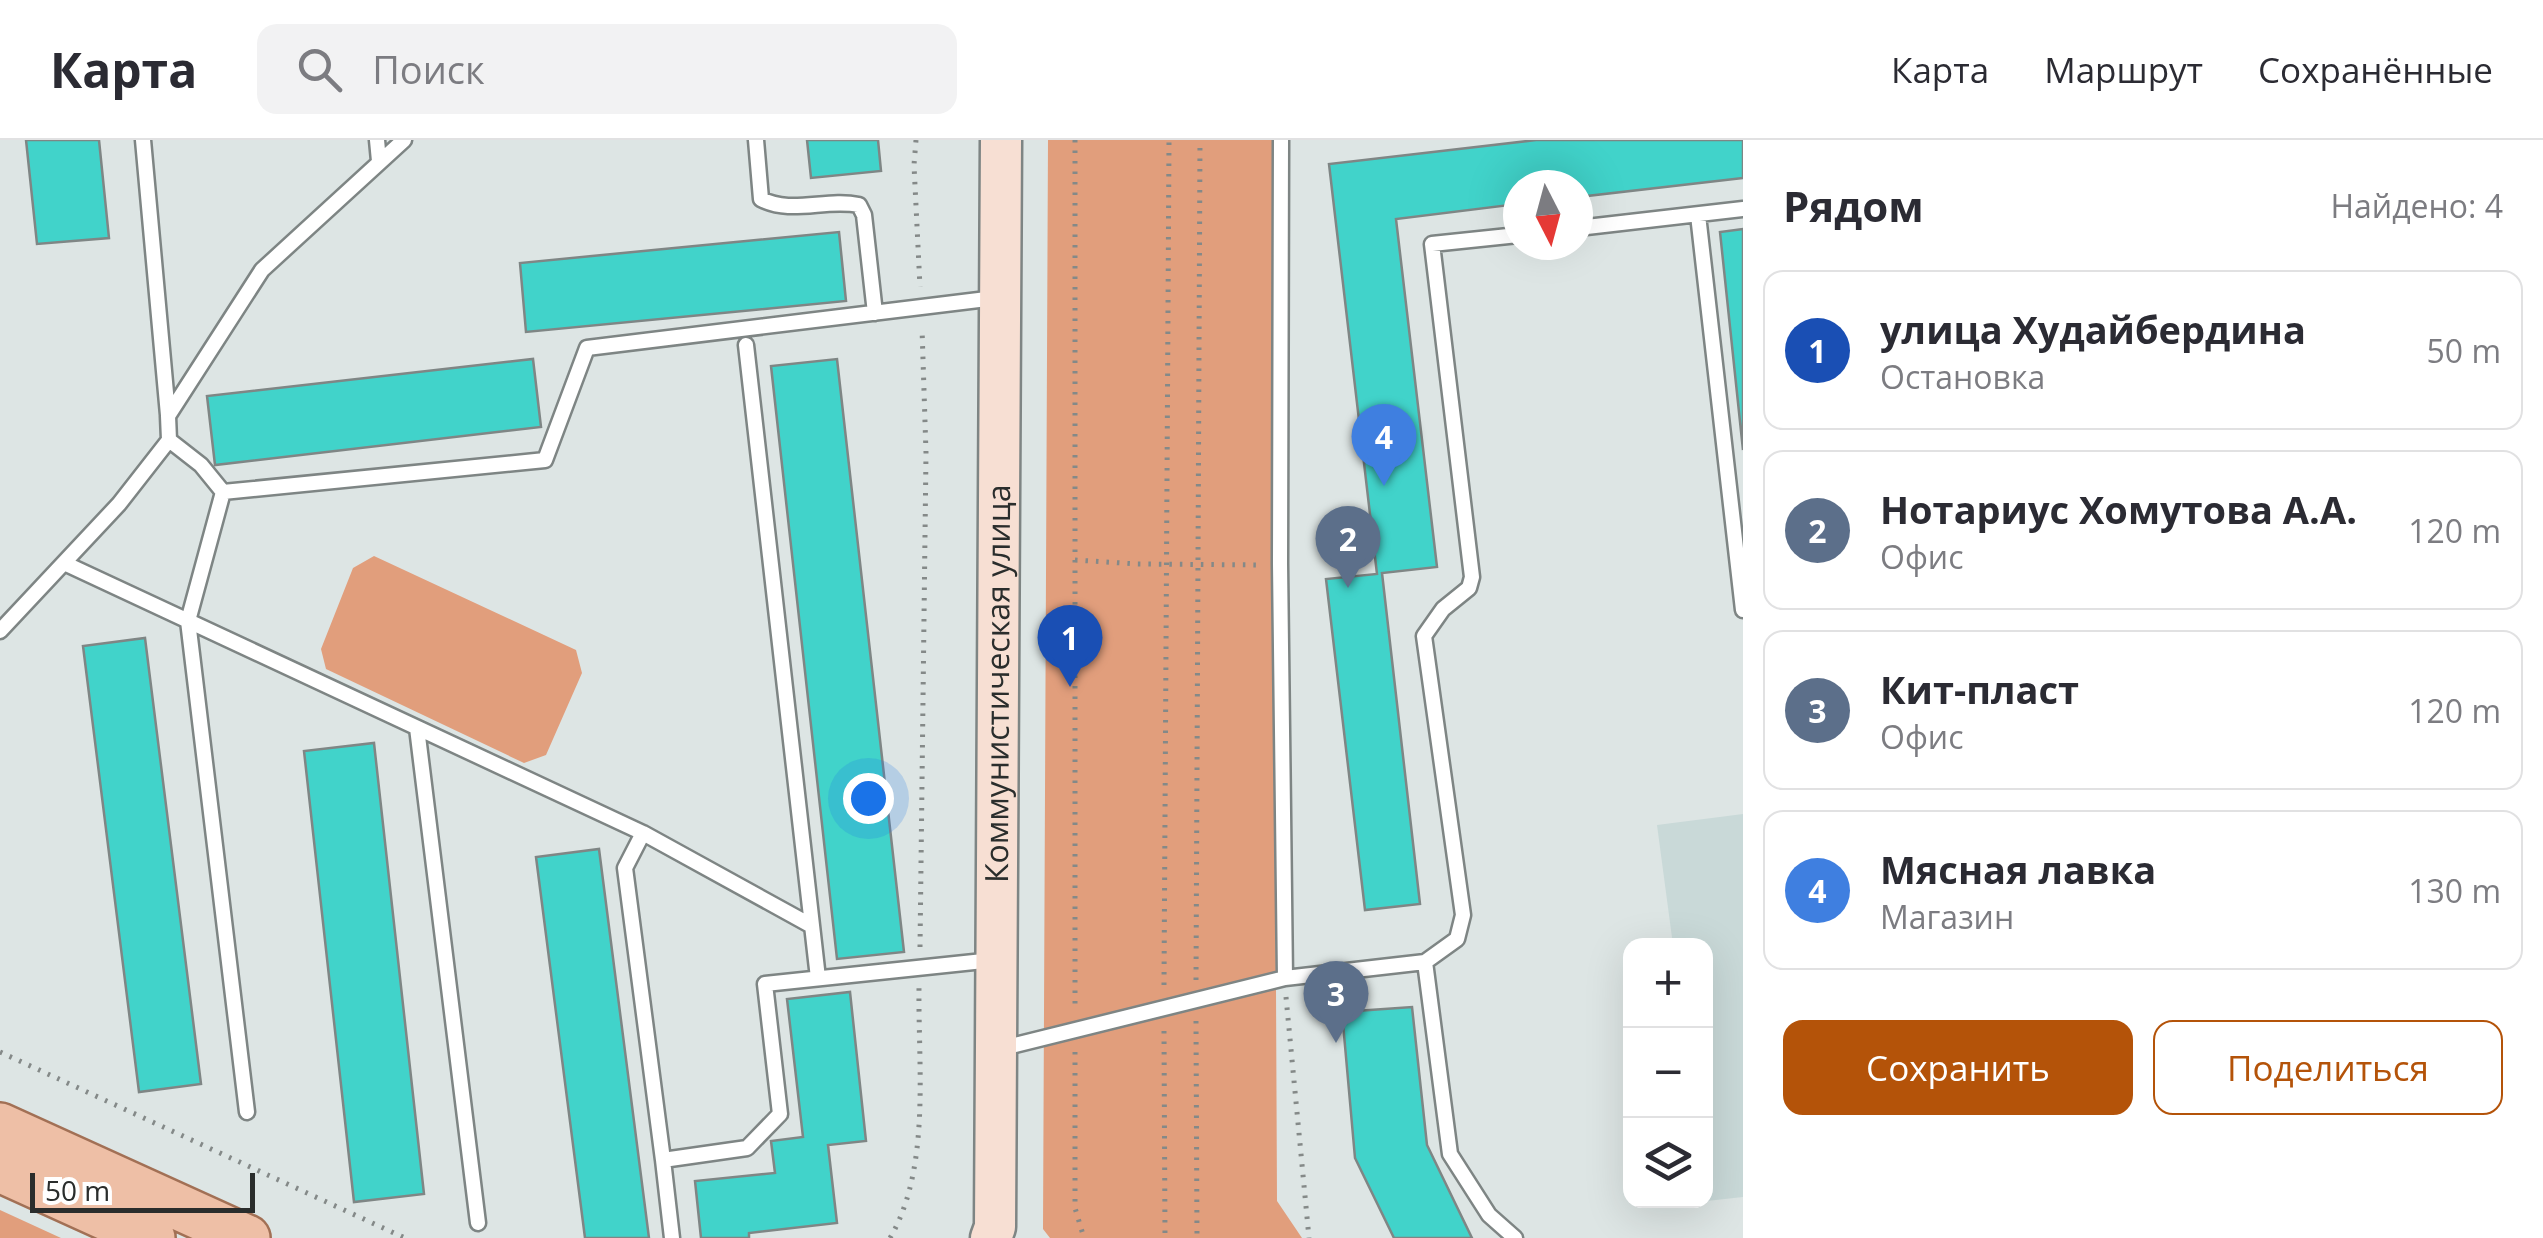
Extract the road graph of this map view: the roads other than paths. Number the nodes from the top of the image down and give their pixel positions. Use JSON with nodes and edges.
{"nodes":[{"id":1,"x":143,"y":140,"type":"edge"},
{"id":2,"x":377,"y":140,"type":"edge"},
{"id":3,"x":404,"y":140,"type":"edge"},
{"id":4,"x":756,"y":140,"type":"edge"},
{"id":5,"x":1001,"y":140,"type":"edge"},
{"id":6,"x":1281,"y":140,"type":"edge"},
{"id":7,"x":379,"y":161,"type":"junction"},
{"id":8,"x":1743,"y":209,"type":"edge"},
{"id":9,"x":1698,"y":215,"type":"junction"},
{"id":10,"x":1593,"y":226,"type":"edge"},
{"id":11,"x":1503,"y":237,"type":"edge"},
{"id":12,"x":1000,"y":298,"type":"junction"},
{"id":13,"x":875,"y":313,"type":"junction"},
{"id":14,"x":746,"y":345,"type":"dead end"},
{"id":15,"x":168,"y":416,"type":"junction"},
{"id":16,"x":169,"y":440,"type":"junction"},
{"id":17,"x":223,"y":492,"type":"junction"},
{"id":18,"x":64,"y":563,"type":"junction"},
{"id":19,"x":1743,"y":610,"type":"edge"},
{"id":20,"x":188,"y":621,"type":"junction"},
{"id":21,"x":0,"y":631,"type":"edge"},
{"id":22,"x":417,"y":728,"type":"junction"},
{"id":23,"x":643,"y":833,"type":"junction"},
{"id":24,"x":812,"y":926,"type":"junction"},
{"id":25,"x":998,"y":959,"type":"junction"},
{"id":26,"x":1424,"y":962,"type":"junction"},
{"id":27,"x":818,"y":978,"type":"junction"},
{"id":28,"x":1285,"y":978,"type":"junction"},
{"id":29,"x":998,"y":1050,"type":"junction"},
{"id":30,"x":247,"y":1112,"type":"dead end"},
{"id":31,"x":0,"y":1126,"type":"edge"},
{"id":32,"x":663,"y":1160,"type":"junction"},
{"id":33,"x":0,"y":1169,"type":"edge"},
{"id":34,"x":478,"y":1223,"type":"dead end"},
{"id":35,"x":995,"y":1234,"type":"edge"},
{"id":36,"x":152,"y":1238,"type":"edge"},
{"id":37,"x":247,"y":1238,"type":"edge"},
{"id":38,"x":672,"y":1238,"type":"edge"},
{"id":39,"x":1515,"y":1238,"type":"edge"}],
"edges":[{"from":1,"to":15,"type":"lane"},
{"from":2,"to":7,"type":"lane"},
{"from":3,"to":7,"type":"lane"},
{"from":4,"to":13,"type":"lane"},
{"from":5,"to":12,"type":"main road","name":"Коммунистическая улица"},
{"from":6,"to":28,"type":"lane"},
{"from":7,"to":15,"type":"lane"},
{"from":8,"to":9,"type":"lane"},
{"from":9,"to":10,"type":"lane"},
{"from":9,"to":19,"type":"lane"},
{"from":11,"to":26,"type":"lane"},
{"from":12,"to":13,"type":"lane"},
{"from":12,"to":25,"type":"main road","name":"Коммунистическая улица"},
{"from":13,"to":17,"type":"lane"},
{"from":14,"to":24,"type":"lane"},
{"from":15,"to":16,"type":"lane"},
{"from":16,"to":17,"type":"lane"},
{"from":16,"to":18,"type":"lane"},
{"from":17,"to":20,"type":"lane"},
{"from":18,"to":20,"type":"lane"},
{"from":18,"to":21,"type":"lane"},
{"from":20,"to":22,"type":"lane"},
{"from":20,"to":30,"type":"lane"},
{"from":22,"to":23,"type":"lane"},
{"from":22,"to":34,"type":"lane"},
{"from":23,"to":24,"type":"lane"},
{"from":23,"to":32,"type":"lane"},
{"from":24,"to":27,"type":"lane"},
{"from":25,"to":27,"type":"lane"},
{"from":25,"to":29,"type":"main road","name":"Коммунистическая улица"},
{"from":26,"to":28,"type":"lane"},
{"from":26,"to":39,"type":"lane"},
{"from":27,"to":32,"type":"lane"},
{"from":28,"to":29,"type":"lane"},
{"from":29,"to":35,"type":"main road","name":"Коммунистическая улица"},
{"from":31,"to":37,"type":"main road"},
{"from":32,"to":38,"type":"lane"},
{"from":33,"to":36,"type":"main road"}]}
